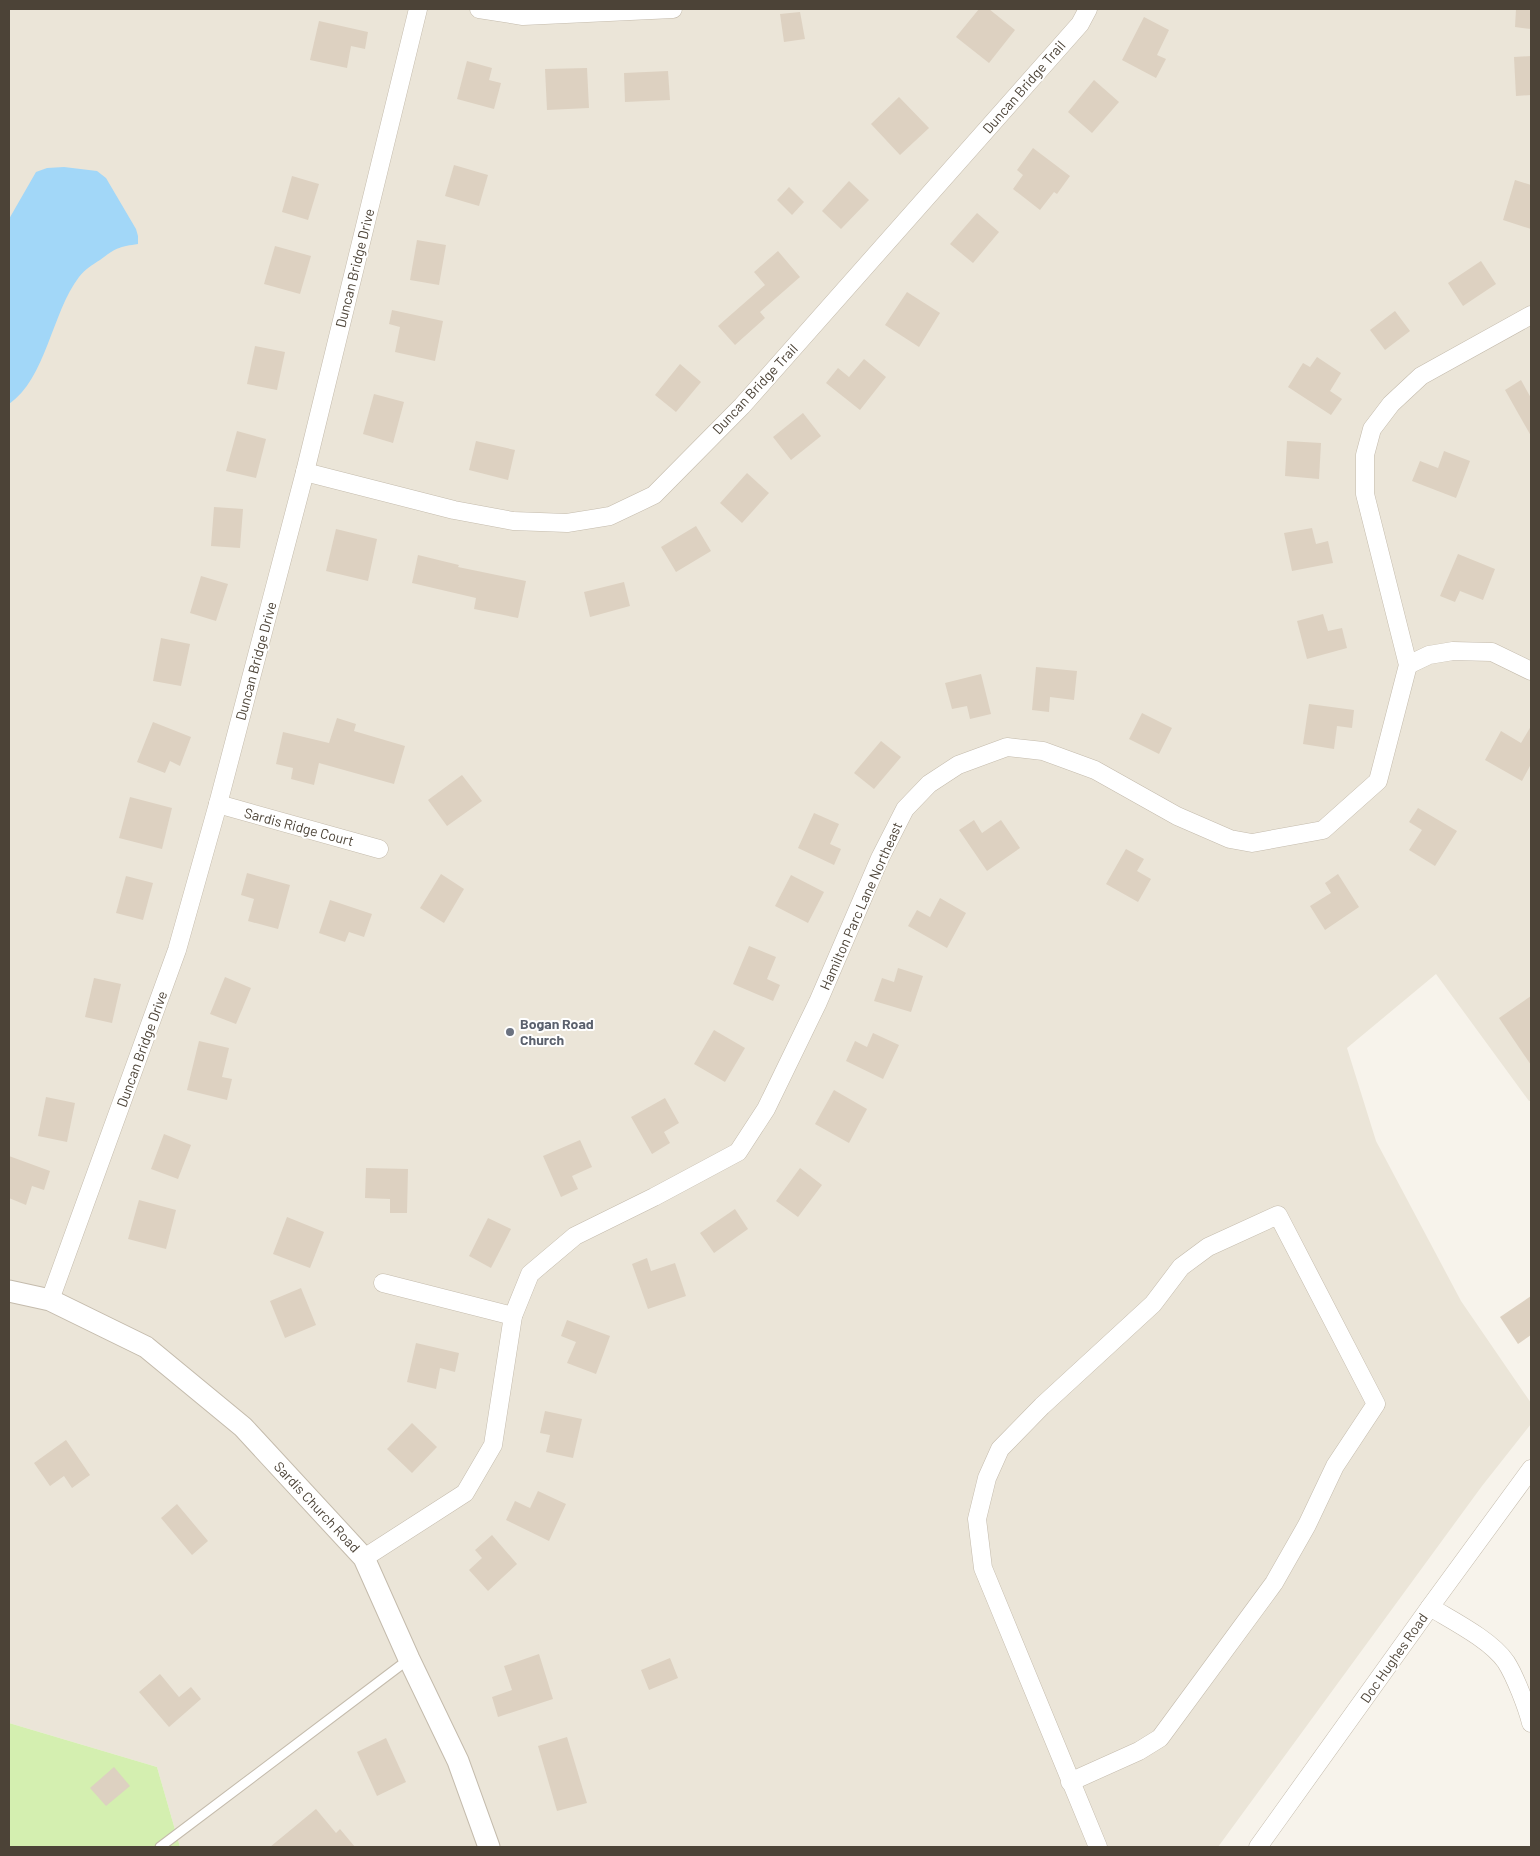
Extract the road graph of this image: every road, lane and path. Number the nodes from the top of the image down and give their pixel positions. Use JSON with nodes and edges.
{"nodes":[{"id":1,"x":418,"y":9,"type":"edge"},
{"id":2,"x":479,"y":9,"type":"edge"},
{"id":3,"x":672,"y":9,"type":"edge"},
{"id":4,"x":1088,"y":9,"type":"edge"},
{"id":5,"x":1531,"y":315,"type":"edge"},
{"id":6,"x":305,"y":472,"type":"junction"},
{"id":7,"x":1408,"y":665,"type":"junction"},
{"id":8,"x":1531,"y":671,"type":"edge"},
{"id":9,"x":218,"y":804,"type":"junction"},
{"id":10,"x":379,"y":849,"type":"dead end"},
{"id":11,"x":383,"y":1283,"type":"dead end"},
{"id":12,"x":9,"y":1291,"type":"edge"},
{"id":13,"x":50,"y":1300,"type":"junction"},
{"id":14,"x":512,"y":1316,"type":"junction"},
{"id":15,"x":1531,"y":1470,"type":"edge"},
{"id":16,"x":364,"y":1558,"type":"junction"},
{"id":17,"x":1430,"y":1607,"type":"junction"},
{"id":18,"x":409,"y":1659,"type":"junction"},
{"id":19,"x":1531,"y":1724,"type":"edge"},
{"id":20,"x":1070,"y":1782,"type":"junction"},
{"id":21,"x":160,"y":1847,"type":"edge"},
{"id":22,"x":489,"y":1847,"type":"edge"},
{"id":23,"x":1098,"y":1847,"type":"edge"},
{"id":24,"x":1258,"y":1847,"type":"edge"}],
"edges":[{"from":1,"to":6,"type":"street","name":"Duncan Bridge Drive"},
{"from":2,"to":3,"type":"street"},
{"from":4,"to":6,"type":"street","name":"Duncan Bridge Trail"},
{"from":5,"to":7,"type":"street","name":"Hamilton Parc Lane Northeast"},
{"from":6,"to":9,"type":"street","name":"Duncan Bridge Drive"},
{"from":7,"to":8,"type":"street"},
{"from":7,"to":14,"type":"street","name":"Hamilton Parc Lane Northeast"},
{"from":9,"to":10,"type":"street","name":"Sardis Ridge Court"},
{"from":9,"to":13,"type":"street","name":"Duncan Bridge Drive"},
{"from":11,"to":14,"type":"street"},
{"from":12,"to":13,"type":"street","name":"Sardis Church Road"},
{"from":13,"to":16,"type":"street","name":"Sardis Church Road"},
{"from":14,"to":16,"type":"street","name":"Hamilton Parc Lane Northeast"},
{"from":15,"to":17,"type":"street","name":"Doc Hughes Road"},
{"from":16,"to":18,"type":"street","name":"Sardis Church Road"},
{"from":17,"to":19,"type":"street"},
{"from":17,"to":24,"type":"street","name":"Doc Hughes Road"},
{"from":18,"to":21,"type":"lane"},
{"from":18,"to":22,"type":"street","name":"Sardis Church Road"},
{"from":20,"to":20,"type":"street"},
{"from":20,"to":23,"type":"street"}]}
